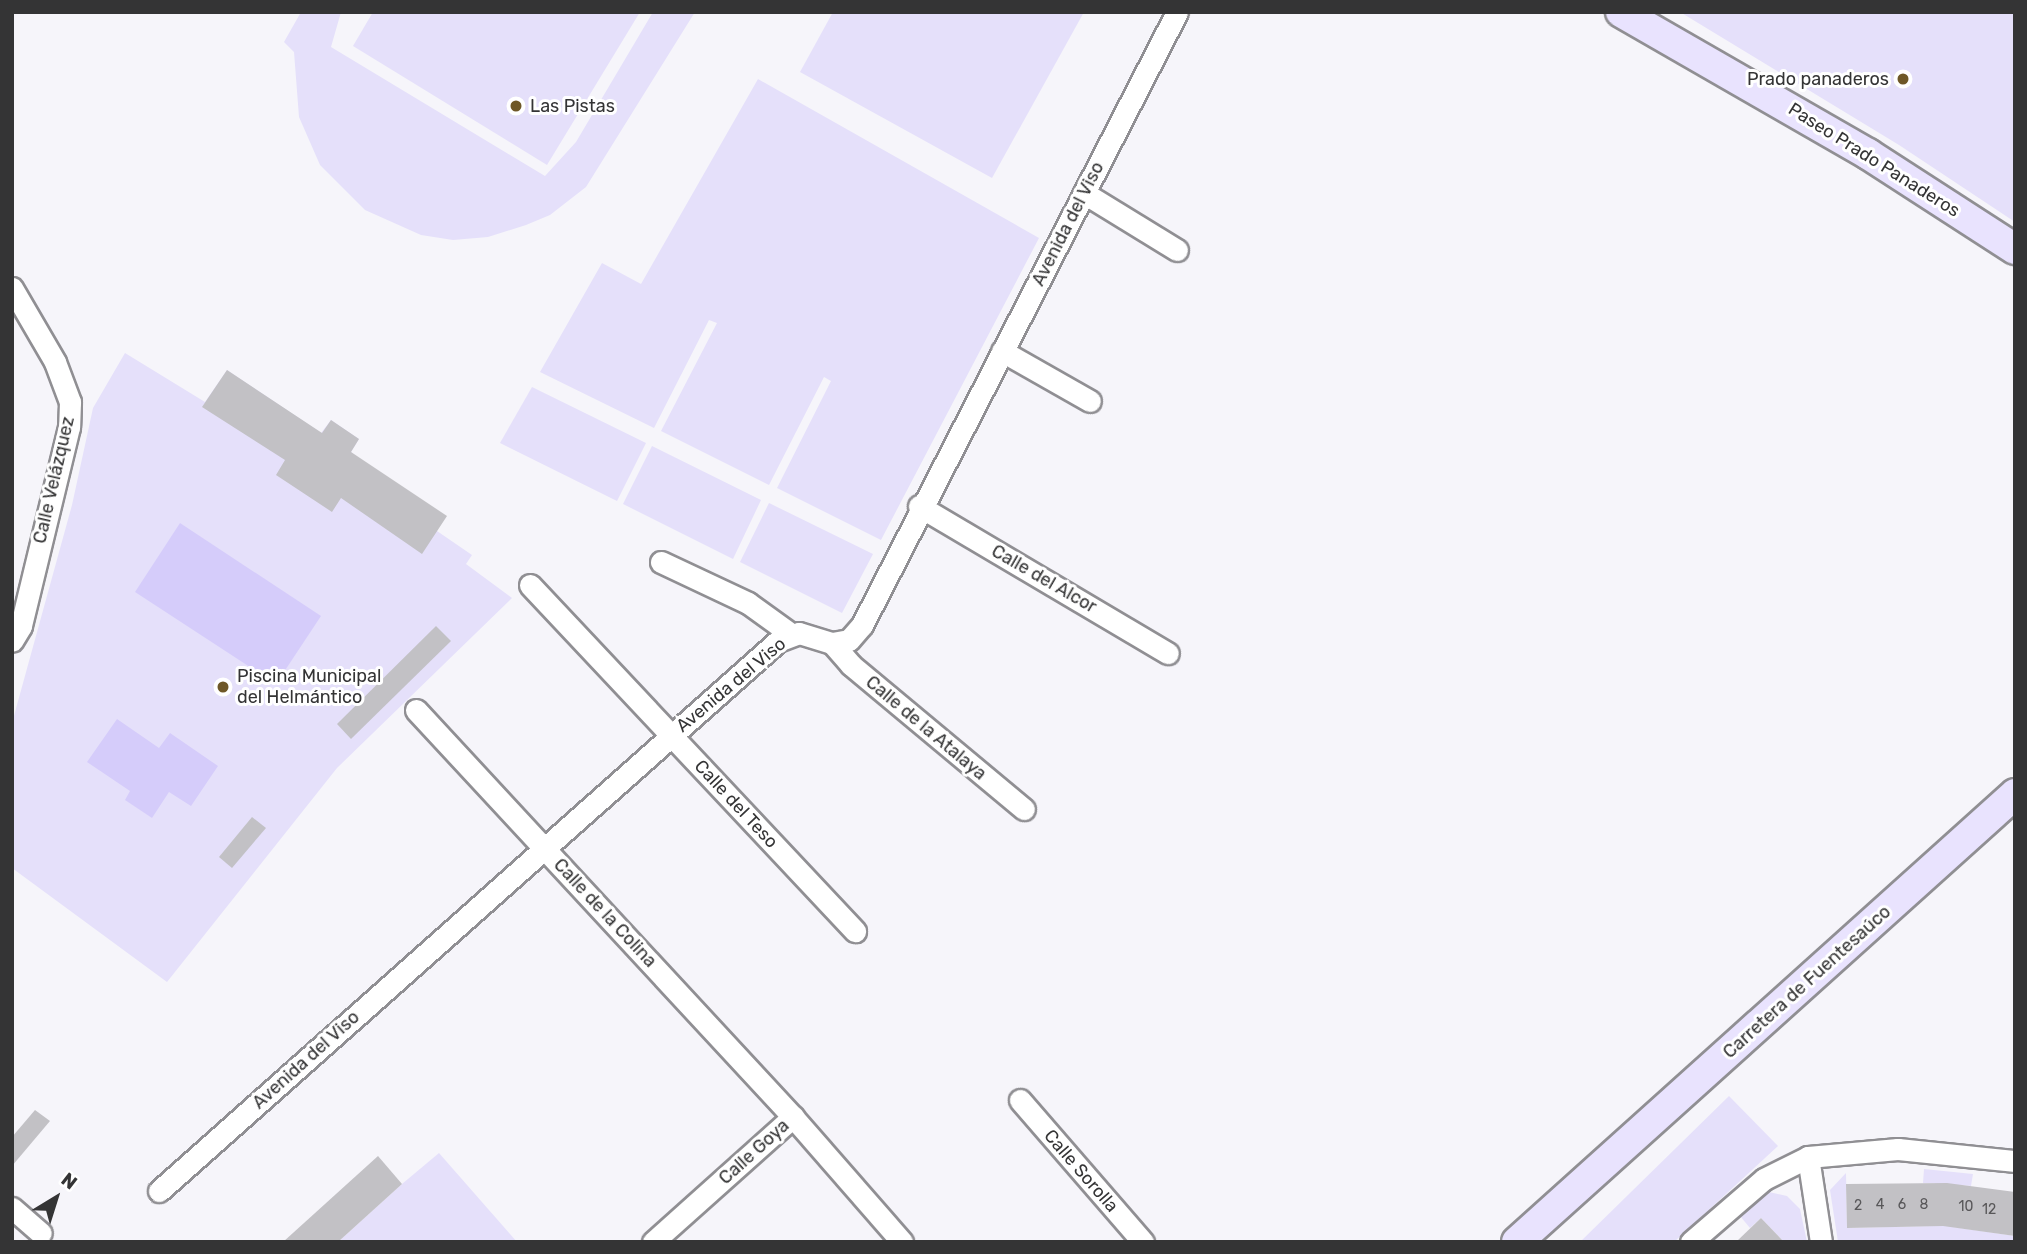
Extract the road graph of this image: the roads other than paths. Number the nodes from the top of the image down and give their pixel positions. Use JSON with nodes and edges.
{"nodes":[{"id":1,"x":1177,"y":12,"type":"edge"},
{"id":2,"x":1621,"y":12,"type":"edge"},
{"id":3,"x":1083,"y":193,"type":"junction"},
{"id":4,"x":2015,"y":249,"type":"edge"},
{"id":5,"x":1177,"y":250,"type":"dead end"},
{"id":6,"x":12,"y":288,"type":"edge"},
{"id":7,"x":1003,"y":351,"type":"junction"},
{"id":8,"x":1090,"y":401,"type":"dead end"},
{"id":9,"x":919,"y":506,"type":"junction"},
{"id":10,"x":661,"y":562,"type":"dead end"},
{"id":11,"x":530,"y":584,"type":"dead end"},
{"id":12,"x":791,"y":634,"type":"junction"},
{"id":13,"x":12,"y":641,"type":"edge"},
{"id":14,"x":832,"y":643,"type":"junction"},
{"id":15,"x":1168,"y":653,"type":"dead end"},
{"id":16,"x":416,"y":710,"type":"dead end"},
{"id":17,"x":672,"y":735,"type":"junction"},
{"id":18,"x":2015,"y":794,"type":"edge"},
{"id":19,"x":1024,"y":809,"type":"dead end"},
{"id":20,"x":545,"y":847,"type":"junction"},
{"id":21,"x":855,"y":931,"type":"dead end"},
{"id":22,"x":1020,"y":1100,"type":"dead end"},
{"id":23,"x":793,"y":1116,"type":"junction"},
{"id":24,"x":1808,"y":1157,"type":"junction"},
{"id":25,"x":2015,"y":1161,"type":"edge"},
{"id":26,"x":1600,"y":1170,"type":"junction"},
{"id":27,"x":159,"y":1191,"type":"dead end"},
{"id":28,"x":12,"y":1209,"type":"edge"},
{"id":29,"x":41,"y":1233,"type":"dead end"},
{"id":30,"x":653,"y":1242,"type":"edge"},
{"id":31,"x":902,"y":1242,"type":"edge"},
{"id":32,"x":1143,"y":1242,"type":"edge"},
{"id":33,"x":1517,"y":1242,"type":"edge"},
{"id":34,"x":1529,"y":1242,"type":"edge"},
{"id":35,"x":1691,"y":1242,"type":"edge"},
{"id":36,"x":1821,"y":1242,"type":"edge"}],
"edges":[{"from":1,"to":3,"type":"street","name":"Avenida del Viso"},
{"from":2,"to":4,"type":"main road","name":"Paseo Prado Panaderos"},
{"from":3,"to":5,"type":"street"},
{"from":3,"to":7,"type":"street","name":"Avenida del Viso"},
{"from":6,"to":13,"type":"street","name":"Calle Velázquez"},
{"from":7,"to":8,"type":"street"},
{"from":7,"to":9,"type":"street","name":"Avenida del Viso"},
{"from":9,"to":14,"type":"street","name":"Avenida del Viso"},
{"from":9,"to":15,"type":"street","name":"Calle del Alcor"},
{"from":10,"to":12,"type":"street"},
{"from":11,"to":17,"type":"street","name":"Calle del Teso"},
{"from":12,"to":14,"type":"street","name":"Avenida del Viso"},
{"from":12,"to":17,"type":"street","name":"Avenida del Viso"},
{"from":14,"to":19,"type":"street","name":"Calle de la Atalaya"},
{"from":16,"to":20,"type":"street","name":"Calle de la Colina"},
{"from":17,"to":20,"type":"street","name":"Avenida del Viso"},
{"from":17,"to":21,"type":"street","name":"Calle del Teso"},
{"from":18,"to":26,"type":"main road","name":"Carretera de Fuentesaúco"},
{"from":20,"to":23,"type":"street","name":"Calle de la Colina"},
{"from":20,"to":27,"type":"street","name":"Avenida del Viso"},
{"from":22,"to":32,"type":"street","name":"Calle Sorolla"},
{"from":23,"to":30,"type":"street","name":"Calle Goya"},
{"from":23,"to":31,"type":"street","name":"Calle Goya"},
{"from":24,"to":25,"type":"street"},
{"from":24,"to":35,"type":"street"},
{"from":24,"to":36,"type":"street"},
{"from":26,"to":33,"type":"main road","name":"Carretera de Fuentesaúco"},
{"from":26,"to":34,"type":"main road","name":"Carretera de Fuentesaúco"},
{"from":28,"to":29,"type":"street"}]}
